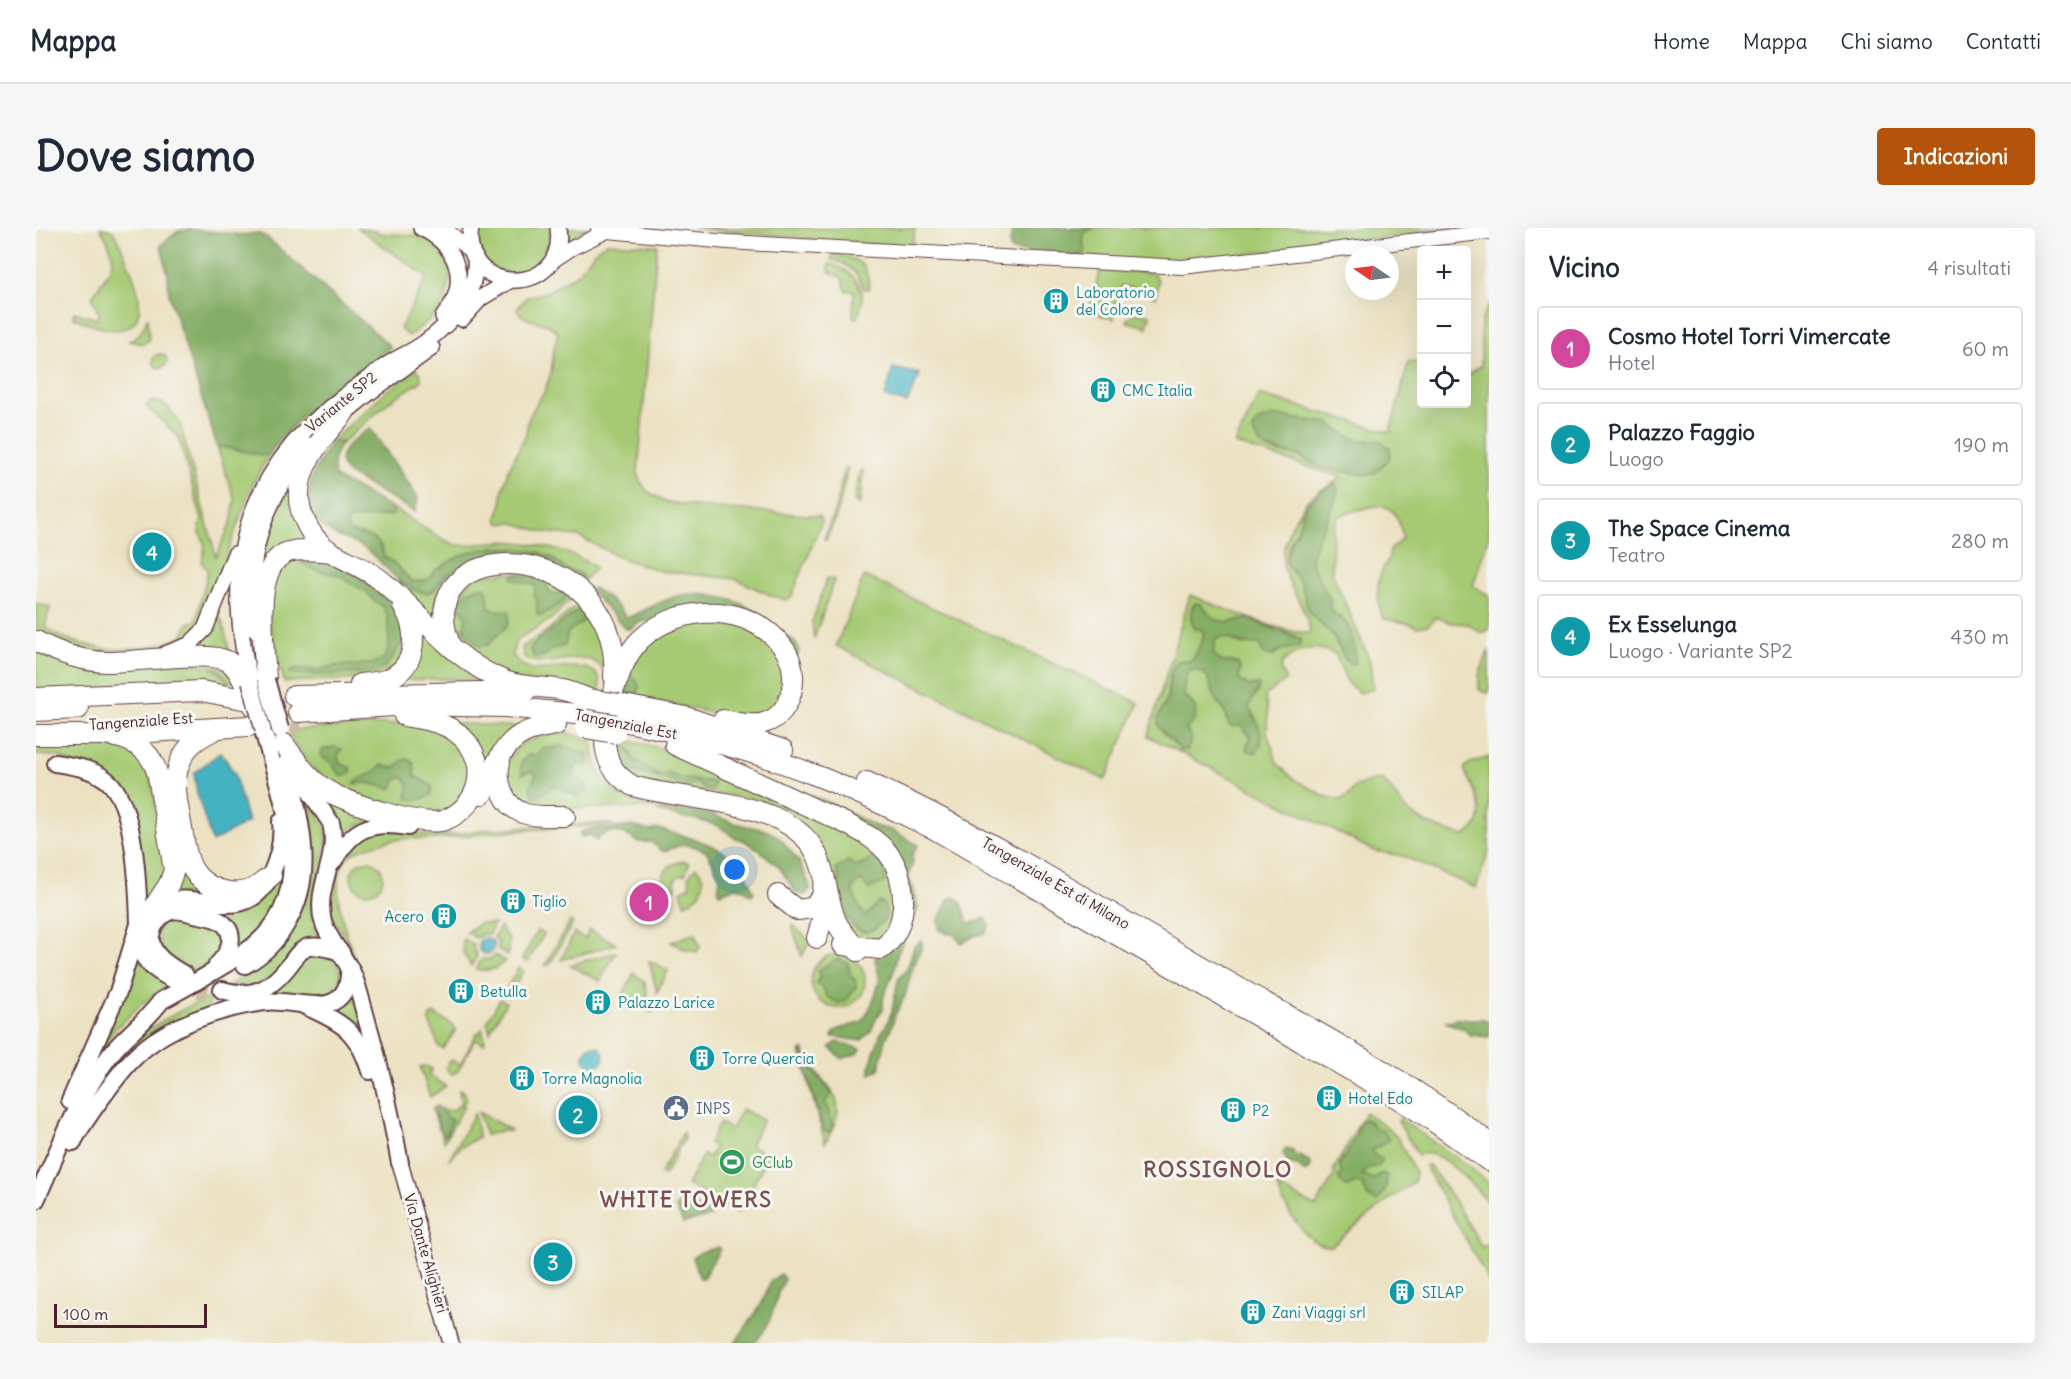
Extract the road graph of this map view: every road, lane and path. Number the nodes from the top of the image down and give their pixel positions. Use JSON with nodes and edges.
{"nodes":[{"id":1,"x":421,"y":228,"type":"edge"},
{"id":2,"x":433,"y":228,"type":"edge"},
{"id":3,"x":471,"y":228,"type":"edge"},
{"id":4,"x":558,"y":228,"type":"edge"},
{"id":5,"x":602,"y":229,"type":"edge"},
{"id":6,"x":1489,"y":232,"type":"edge"},
{"id":7,"x":474,"y":255,"type":"junction"},
{"id":8,"x":551,"y":262,"type":"junction"},
{"id":9,"x":509,"y":281,"type":"junction"},
{"id":10,"x":393,"y":361,"type":"junction"},
{"id":11,"x":344,"y":413,"type":"junction"},
{"id":12,"x":259,"y":499,"type":"junction"},
{"id":13,"x":331,"y":552,"type":"junction"},
{"id":14,"x":389,"y":587,"type":"junction"},
{"id":15,"x":36,"y":634,"type":"edge"},
{"id":16,"x":36,"y":641,"type":"edge"},
{"id":17,"x":452,"y":649,"type":"junction"},
{"id":18,"x":36,"y":698,"type":"edge"},
{"id":19,"x":298,"y":710,"type":"junction"},
{"id":20,"x":36,"y":711,"type":"edge"},
{"id":21,"x":260,"y":714,"type":"junction"},
{"id":22,"x":587,"y":714,"type":"junction"},
{"id":23,"x":404,"y":716,"type":"junction"},
{"id":24,"x":686,"y":717,"type":"junction"},
{"id":25,"x":614,"y":724,"type":"junction"},
{"id":26,"x":556,"y":725,"type":"junction"},
{"id":27,"x":36,"y":728,"type":"edge"},
{"id":28,"x":218,"y":728,"type":"junction"},
{"id":29,"x":36,"y":735,"type":"edge"},
{"id":30,"x":100,"y":735,"type":"junction"},
{"id":31,"x":675,"y":745,"type":"junction"},
{"id":32,"x":507,"y":746,"type":"junction"},
{"id":33,"x":55,"y":763,"type":"dead end"},
{"id":34,"x":275,"y":774,"type":"junction"},
{"id":35,"x":565,"y":816,"type":"dead end"},
{"id":36,"x":444,"y":829,"type":"joint"},
{"id":37,"x":936,"y":830,"type":"junction"},
{"id":38,"x":329,"y":868,"type":"junction"},
{"id":39,"x":824,"y":870,"type":"junction"},
{"id":40,"x":271,"y":876,"type":"junction"},
{"id":41,"x":778,"y":896,"type":"dead end"},
{"id":42,"x":828,"y":897,"type":"junction"},
{"id":43,"x":156,"y":904,"type":"junction"},
{"id":44,"x":138,"y":928,"type":"junction"},
{"id":45,"x":817,"y":938,"type":"dead end"},
{"id":46,"x":345,"y":959,"type":"junction"},
{"id":47,"x":178,"y":982,"type":"junction"},
{"id":48,"x":299,"y":1003,"type":"junction"},
{"id":49,"x":251,"y":1005,"type":"junction"},
{"id":50,"x":152,"y":1015,"type":"junction"},
{"id":51,"x":1486,"y":1150,"type":"edge"},
{"id":52,"x":400,"y":1163,"type":"junction"},
{"id":53,"x":51,"y":1167,"type":"junction"},
{"id":54,"x":36,"y":1186,"type":"edge"},
{"id":55,"x":36,"y":1200,"type":"edge"},
{"id":56,"x":36,"y":1215,"type":"edge"},
{"id":57,"x":451,"y":1343,"type":"edge"}],
"edges":[{"from":1,"to":10,"type":"main road"},
{"from":2,"to":7,"type":"street"},
{"from":3,"to":7,"type":"main road","name":"Variante SP2"},
{"from":4,"to":8,"type":"main road"},
{"from":5,"to":6,"type":"street"},
{"from":5,"to":8,"type":"street"},
{"from":7,"to":9,"type":"main road"},
{"from":7,"to":10,"type":"main road","name":"Variante SP2"},
{"from":8,"to":9,"type":"main road","name":"Variante SP2"},
{"from":9,"to":11,"type":"main road","name":"Variante SP2"},
{"from":10,"to":12,"type":"main road","name":"Variante SP2"},
{"from":11,"to":13,"type":"highway"},
{"from":11,"to":21,"type":"main road","name":"Variante SP2"},
{"from":12,"to":15,"type":"main road"},
{"from":12,"to":21,"type":"main road","name":"Variante SP2"},
{"from":13,"to":14,"type":"highway"},
{"from":13,"to":21,"type":"highway"},
{"from":14,"to":17,"type":"highway"},
{"from":14,"to":19,"type":"highway"},
{"from":16,"to":21,"type":"highway"},
{"from":17,"to":22,"type":"highway"},
{"from":17,"to":24,"type":"highway"},
{"from":18,"to":21,"type":"highway"},
{"from":19,"to":22,"type":"highway","name":"Tangenziale Est"},
{"from":19,"to":23,"type":"highway"},
{"from":20,"to":21,"type":"highway","name":"Tangenziale Est"},
{"from":21,"to":23,"type":"highway"},
{"from":21,"to":27,"type":"highway","name":"Tangenziale Est"},
{"from":21,"to":28,"type":"highway"},
{"from":21,"to":34,"type":"main road"},
{"from":21,"to":38,"type":"main road"},
{"from":21,"to":50,"type":"main road"},
{"from":22,"to":25,"type":"highway","name":"Tangenziale Est di Milano","bridge":true},
{"from":22,"to":25,"type":"highway","bridge":true},
{"from":22,"to":26,"type":"highway"},
{"from":23,"to":26,"type":"highway"},
{"from":24,"to":25,"type":"highway","name":"Tangenziale Est di Milano"},
{"from":24,"to":51,"type":"highway","name":"Tangenziale Est di Milano"},
{"from":25,"to":31,"type":"highway"},
{"from":25,"to":37,"type":"highway","name":"Tangenziale Est"},
{"from":25,"to":39,"type":"highway"},
{"from":26,"to":32,"type":"highway"},
{"from":28,"to":30,"type":"highway"},
{"from":28,"to":40,"type":"highway"},
{"from":29,"to":30,"type":"highway"},
{"from":30,"to":43,"type":"highway"},
{"from":31,"to":37,"type":"highway"},
{"from":31,"to":42,"type":"highway"},
{"from":32,"to":35,"type":"highway"},
{"from":32,"to":36,"type":"highway"},
{"from":33,"to":44,"type":"main road"},
{"from":34,"to":40,"type":"main road"},
{"from":34,"to":47,"type":"main road"},
{"from":36,"to":38,"type":"main road"},
{"from":37,"to":51,"type":"highway","name":"Tangenziale Est di Milano"},
{"from":38,"to":46,"type":"main road"},
{"from":39,"to":41,"type":"highway"},
{"from":39,"to":42,"type":"highway"},
{"from":40,"to":43,"type":"main road"},
{"from":42,"to":45,"type":"highway"},
{"from":43,"to":44,"type":"main road"},
{"from":44,"to":47,"type":"main road"},
{"from":44,"to":53,"type":"main road"},
{"from":46,"to":48,"type":"main road"},
{"from":46,"to":49,"type":"main road"},
{"from":46,"to":52,"type":"main road"},
{"from":47,"to":47,"type":"main road"},
{"from":47,"to":50,"type":"main road"},
{"from":48,"to":49,"type":"main road"},
{"from":48,"to":52,"type":"main road"},
{"from":49,"to":56,"type":"main road"},
{"from":50,"to":53,"type":"main road"},
{"from":52,"to":57,"type":"main road","name":"Via Dante Alighieri"},
{"from":53,"to":54,"type":"main road"},
{"from":53,"to":55,"type":"main road"}]}
